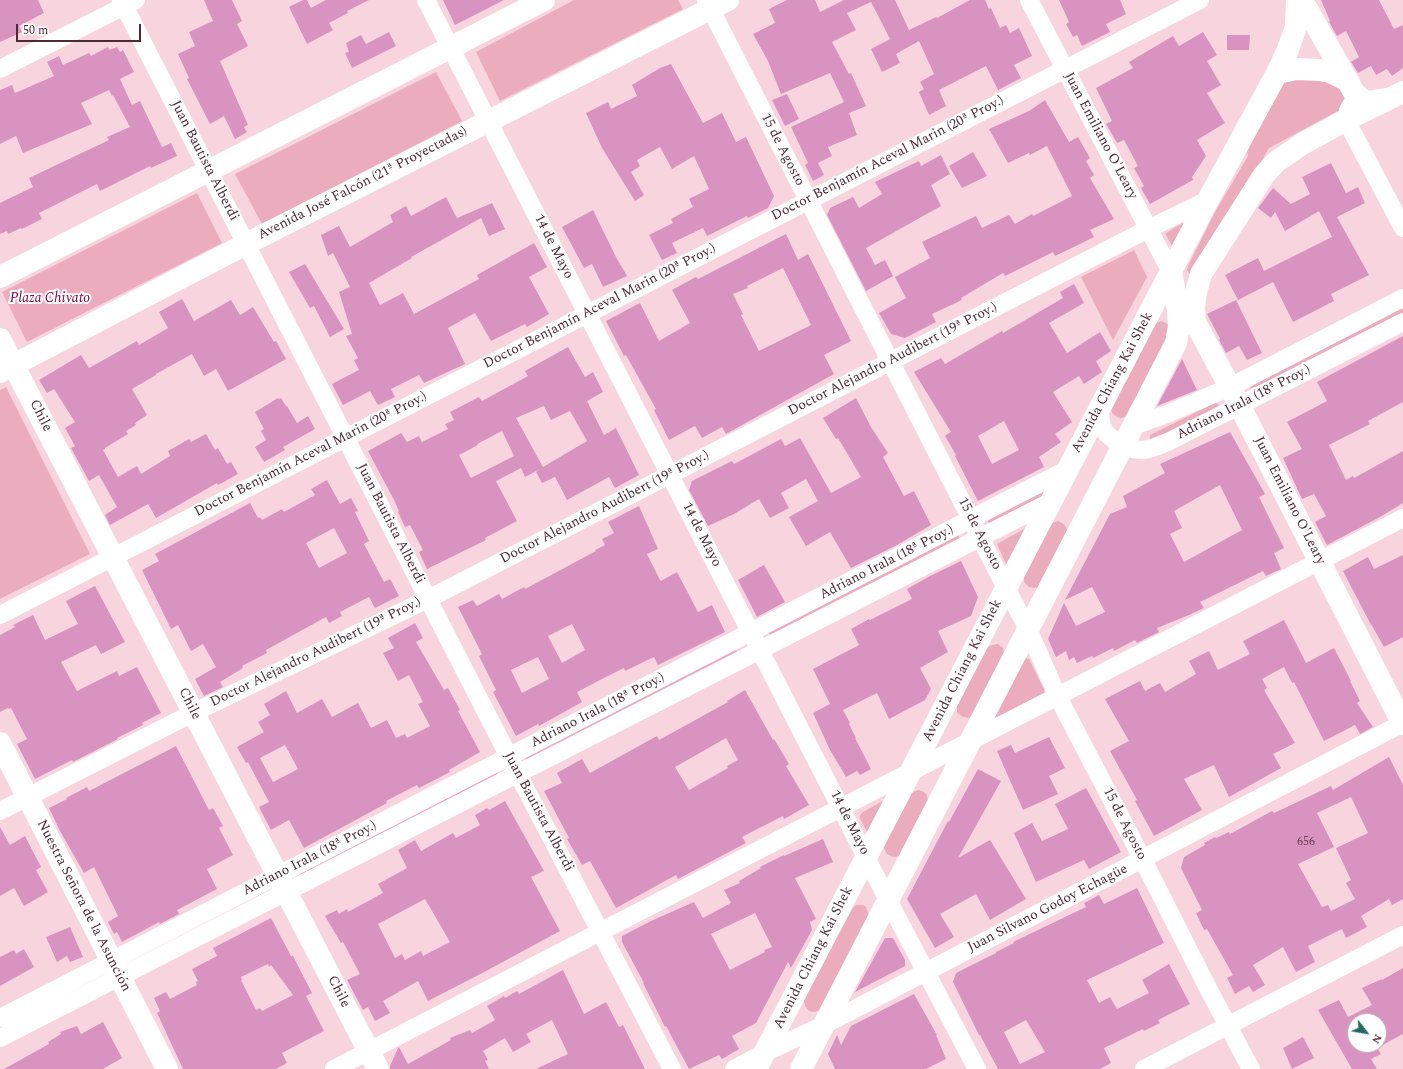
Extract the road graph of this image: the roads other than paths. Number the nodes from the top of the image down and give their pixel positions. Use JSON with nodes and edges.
{"nodes":[{"id":1,"x":426,"y":0,"type":"edge"},
{"id":2,"x":544,"y":0,"type":"edge"},
{"id":3,"x":1029,"y":0,"type":"edge"},
{"id":4,"x":1200,"y":0,"type":"edge"},
{"id":5,"x":1297,"y":0,"type":"edge"},
{"id":6,"x":1302,"y":0,"type":"edge"},
{"id":7,"x":127,"y":2,"type":"edge"},
{"id":8,"x":715,"y":3,"type":"edge"},
{"id":9,"x":450,"y":48,"type":"junction"},
{"id":10,"x":0,"y":69,"type":"edge"},
{"id":11,"x":1065,"y":69,"type":"junction"},
{"id":12,"x":1277,"y":73,"type":"junction"},
{"id":13,"x":1352,"y":88,"type":"junction"},
{"id":14,"x":1396,"y":95,"type":"edge"},
{"id":15,"x":1346,"y":120,"type":"junction"},
{"id":16,"x":488,"y":121,"type":"junction"},
{"id":17,"x":209,"y":171,"type":"junction"},
{"id":18,"x":808,"y":200,"type":"junction"},
{"id":19,"x":1208,"y":200,"type":"junction"},
{"id":20,"x":1403,"y":228,"type":"edge"},
{"id":21,"x":1148,"y":229,"type":"junction"},
{"id":22,"x":246,"y":244,"type":"junction"},
{"id":23,"x":1171,"y":272,"type":"junction"},
{"id":24,"x":0,"y":277,"type":"edge"},
{"id":25,"x":1403,"y":298,"type":"edge"},
{"id":26,"x":587,"y":314,"type":"junction"},
{"id":27,"x":1403,"y":322,"type":"edge"},
{"id":28,"x":0,"y":339,"type":"edge"},
{"id":29,"x":890,"y":361,"type":"junction"},
{"id":30,"x":7,"y":369,"type":"edge"},
{"id":31,"x":1235,"y":396,"type":"junction"},
{"id":32,"x":1099,"y":409,"type":"junction"},
{"id":33,"x":1128,"y":435,"type":"junction"},
{"id":34,"x":345,"y":438,"type":"junction"},
{"id":35,"x":1068,"y":469,"type":"junction"},
{"id":36,"x":670,"y":475,"type":"junction"},
{"id":37,"x":1052,"y":501,"type":"junction"},
{"id":38,"x":1403,"y":518,"type":"edge"},
{"id":39,"x":971,"y":520,"type":"junction"},
{"id":40,"x":980,"y":538,"type":"junction"},
{"id":41,"x":113,"y":557,"type":"junction"},
{"id":42,"x":1320,"y":561,"type":"junction"},
{"id":43,"x":1006,"y":588,"type":"junction"},
{"id":44,"x":428,"y":598,"type":"junction"},
{"id":45,"x":0,"y":615,"type":"edge"},
{"id":46,"x":1028,"y":629,"type":"junction"},
{"id":47,"x":751,"y":632,"type":"junction"},
{"id":48,"x":760,"y":650,"type":"junction"},
{"id":49,"x":1058,"y":697,"type":"junction"},
{"id":50,"x":194,"y":713,"type":"junction"},
{"id":51,"x":1403,"y":724,"type":"edge"},
{"id":52,"x":971,"y":741,"type":"junction"},
{"id":53,"x":0,"y":743,"type":"edge"},
{"id":54,"x":509,"y":757,"type":"junction"},
{"id":55,"x":911,"y":771,"type":"junction"},
{"id":56,"x":518,"y":773,"type":"junction"},
{"id":57,"x":28,"y":797,"type":"junction"},
{"id":58,"x":841,"y":808,"type":"junction"},
{"id":59,"x":0,"y":811,"type":"edge"},
{"id":60,"x":866,"y":857,"type":"junction"},
{"id":61,"x":1143,"y":860,"type":"junction"},
{"id":62,"x":282,"y":884,"type":"junction"},
{"id":63,"x":888,"y":900,"type":"junction"},
{"id":64,"x":600,"y":932,"type":"junction"},
{"id":65,"x":1403,"y":935,"type":"edge"},
{"id":66,"x":116,"y":969,"type":"junction"},
{"id":67,"x":926,"y":972,"type":"junction"},
{"id":68,"x":0,"y":1018,"type":"edge"},
{"id":69,"x":824,"y":1025,"type":"junction"},
{"id":70,"x":1228,"y":1026,"type":"junction"},
{"id":71,"x":0,"y":1038,"type":"edge"},
{"id":72,"x":373,"y":1060,"type":"edge"},
{"id":73,"x":760,"y":1061,"type":"edge"},
{"id":74,"x":167,"y":1069,"type":"edge"},
{"id":75,"x":334,"y":1069,"type":"edge"},
{"id":76,"x":672,"y":1069,"type":"edge"},
{"id":77,"x":734,"y":1069,"type":"edge"},
{"id":78,"x":801,"y":1069,"type":"edge"},
{"id":79,"x":977,"y":1069,"type":"edge"},
{"id":80,"x":1144,"y":1069,"type":"edge"},
{"id":81,"x":1251,"y":1069,"type":"edge"}],
"edges":[{"from":1,"to":9,"type":"street","name":"14 de Mayo"},
{"from":2,"to":9,"type":"street"},
{"from":3,"to":11,"type":"street","name":"Juan Emiliano O'Leary"},
{"from":4,"to":11,"type":"street","name":"Doctor Benjamín Aceval Marin (20ª Proy.)"},
{"from":5,"to":12,"type":"street","name":"Avenida Chiang Kai Shek"},
{"from":6,"to":13,"type":"street"},
{"from":7,"to":10,"type":"street"},
{"from":7,"to":17,"type":"street","name":"Juan Bautista Alberdi"},
{"from":8,"to":16,"type":"street","name":"Avenida José Falcón (21ª Proyectadas)"},
{"from":8,"to":18,"type":"street","name":"15 de Agosto"},
{"from":9,"to":16,"type":"street","name":"14 de Mayo"},
{"from":9,"to":17,"type":"street"},
{"from":11,"to":18,"type":"street","name":"Doctor Benjamín Aceval Marin (20ª Proy.)"},
{"from":11,"to":21,"type":"street","name":"Juan Emiliano O'Leary"},
{"from":12,"to":13,"type":"street"},
{"from":12,"to":19,"type":"street","name":"Avenida Chiang Kai Shek"},
{"from":13,"to":14,"type":"street"},
{"from":13,"to":15,"type":"street"},
{"from":14,"to":15,"type":"street"},
{"from":15,"to":20,"type":"street"},
{"from":15,"to":31,"type":"street","name":"Juan Emiliano O'Leary"},
{"from":16,"to":22,"type":"street","name":"Avenida José Falcón (21ª Proyectadas)"},
{"from":16,"to":26,"type":"street","name":"14 de Mayo"},
{"from":17,"to":22,"type":"street","name":"Juan Bautista Alberdi"},
{"from":17,"to":24,"type":"street"},
{"from":18,"to":26,"type":"street","name":"Doctor Benjamín Aceval Marin (20ª Proy.)"},
{"from":18,"to":29,"type":"street","name":"15 de Agosto"},
{"from":19,"to":21,"type":"street","name":"Doctor Alejandro Audibert (19ª Proy.)"},
{"from":19,"to":23,"type":"street","name":"Avenida Chiang Kai Shek"},
{"from":21,"to":23,"type":"street","name":"Juan Emiliano O'Leary"},
{"from":21,"to":29,"type":"street","name":"Doctor Alejandro Audibert (19ª Proy.)"},
{"from":22,"to":30,"type":"street","name":"Avenida José Falcón (21ª Proyectadas)"},
{"from":22,"to":34,"type":"street","name":"Juan Bautista Alberdi"},
{"from":23,"to":32,"type":"street","name":"Avenida Chiang Kai Shek"},
{"from":23,"to":33,"type":"street"},
{"from":25,"to":31,"type":"street","name":"Adriano Irala (18ª Proy.)"},
{"from":26,"to":34,"type":"street","name":"Doctor Benjamín Aceval Marin (20ª Proy.)"},
{"from":26,"to":36,"type":"street","name":"14 de Mayo"},
{"from":27,"to":31,"type":"street","name":"Adriano Irala (18ª Proy.)"},
{"from":28,"to":30,"type":"street","name":"Chile"},
{"from":29,"to":36,"type":"street","name":"Doctor Alejandro Audibert (19ª Proy.)"},
{"from":29,"to":39,"type":"street","name":"15 de Agosto"},
{"from":30,"to":41,"type":"street","name":"Chile"},
{"from":31,"to":33,"type":"street","name":"Adriano Irala (18ª Proy.)"},
{"from":31,"to":33,"type":"street","name":"Adriano Irala (18ª Proy.)"},
{"from":31,"to":42,"type":"street","name":"Juan Emiliano O'Leary"},
{"from":32,"to":33,"type":"street","name":"Adriano Irala (18ª Proy.)"},
{"from":32,"to":35,"type":"street","name":"Avenida Chiang Kai Shek"},
{"from":33,"to":46,"type":"street"},
{"from":34,"to":41,"type":"street","name":"Doctor Benjamín Aceval Marin (20ª Proy.)"},
{"from":34,"to":44,"type":"street","name":"Juan Bautista Alberdi"},
{"from":35,"to":37,"type":"street","name":"Avenida Chiang Kai Shek"},
{"from":35,"to":39,"type":"street","name":"Adriano Irala (18ª Proy.)"},
{"from":36,"to":44,"type":"street","name":"Doctor Alejandro Audibert (19ª Proy.)"},
{"from":36,"to":47,"type":"street","name":"14 de Mayo"},
{"from":37,"to":40,"type":"street","name":"Adriano Irala (18ª Proy.)"},
{"from":37,"to":43,"type":"street","name":"Avenida Chiang Kai Shek"},
{"from":38,"to":42,"type":"street"},
{"from":39,"to":40,"type":"street","name":"15 de Agosto"},
{"from":39,"to":47,"type":"street","name":"Adriano Irala (18ª Proy.)"},
{"from":40,"to":43,"type":"street","name":"15 de Agosto"},
{"from":40,"to":48,"type":"street","name":"Adriano Irala (18ª Proy.)"},
{"from":41,"to":45,"type":"street","name":"Doctor Benjamín Aceval Marin (20ª Proy.)"},
{"from":41,"to":50,"type":"street","name":"Chile"},
{"from":42,"to":49,"type":"street"},
{"from":42,"to":51,"type":"street","name":"Juan Emiliano O'Leary"},
{"from":43,"to":46,"type":"street","name":"15 de Agosto"},
{"from":43,"to":55,"type":"street","name":"Avenida Chiang Kai Shek"},
{"from":44,"to":50,"type":"street","name":"Doctor Alejandro Audibert (19ª Proy.)"},
{"from":44,"to":54,"type":"street","name":"Juan Bautista Alberdi"},
{"from":46,"to":49,"type":"street","name":"15 de Agosto"},
{"from":46,"to":52,"type":"street"},
{"from":47,"to":48,"type":"street","name":"14 de Mayo"},
{"from":47,"to":54,"type":"street","name":"Adriano Irala (18ª Proy.)"},
{"from":48,"to":56,"type":"street","name":"Adriano Irala (18ª Proy.)"},
{"from":48,"to":58,"type":"street","name":"14 de Mayo"},
{"from":49,"to":52,"type":"street"},
{"from":49,"to":61,"type":"street","name":"15 de Agosto"},
{"from":50,"to":57,"type":"street","name":"Doctor Alejandro Audibert (19ª Proy.)"},
{"from":50,"to":62,"type":"street","name":"Chile"},
{"from":51,"to":61,"type":"street","name":"Juan Silvano Godoy Echagüe"},
{"from":52,"to":55,"type":"street"},
{"from":52,"to":63,"type":"street"},
{"from":53,"to":57,"type":"street","name":"Nuestra Señora de la Asunción"},
{"from":54,"to":56,"type":"street","name":"Juan Bautista Alberdi"},
{"from":54,"to":62,"type":"street","name":"Adriano Irala (18ª Proy.)"},
{"from":55,"to":58,"type":"street"},
{"from":55,"to":60,"type":"street","name":"Avenida Chiang Kai Shek"},
{"from":56,"to":62,"type":"street","name":"Adriano Irala (18ª Proy.)"},
{"from":56,"to":64,"type":"street","name":"Juan Bautista Alberdi"},
{"from":57,"to":59,"type":"street","name":"Doctor Alejandro Audibert (19ª Proy.)"},
{"from":57,"to":66,"type":"street","name":"Nuestra Señora de la Asunción"},
{"from":58,"to":60,"type":"street","name":"14 de Mayo"},
{"from":58,"to":64,"type":"street"},
{"from":60,"to":63,"type":"street","name":"14 de Mayo"},
{"from":60,"to":73,"type":"street","name":"Avenida Chiang Kai Shek"},
{"from":61,"to":67,"type":"street","name":"Juan Silvano Godoy Echagüe"},
{"from":61,"to":70,"type":"street","name":"15 de Agosto"},
{"from":62,"to":66,"type":"street","name":"Adriano Irala (18ª Proy.)"},
{"from":62,"to":72,"type":"street","name":"Chile"},
{"from":63,"to":67,"type":"street","name":"14 de Mayo"},
{"from":63,"to":69,"type":"street"},
{"from":64,"to":72,"type":"street"},
{"from":64,"to":76,"type":"street","name":"Juan Bautista Alberdi"},
{"from":65,"to":70,"type":"street"},
{"from":66,"to":68,"type":"street","name":"Adriano Irala (18ª Proy.)"},
{"from":66,"to":71,"type":"street","name":"Adriano Irala (18ª Proy.)"},
{"from":66,"to":74,"type":"street","name":"Nuestra Señora de la Asunción"},
{"from":67,"to":69,"type":"street","name":"Juan Silvano Godoy Echagüe"},
{"from":67,"to":79,"type":"street","name":"14 de Mayo"},
{"from":69,"to":73,"type":"street","name":"Juan Silvano Godoy Echagüe"},
{"from":69,"to":78,"type":"street"},
{"from":70,"to":80,"type":"street"},
{"from":70,"to":81,"type":"street","name":"15 de Agosto"},
{"from":72,"to":75,"type":"street"},
{"from":73,"to":77,"type":"street","name":"Juan Silvano Godoy Echagüe"}]}
